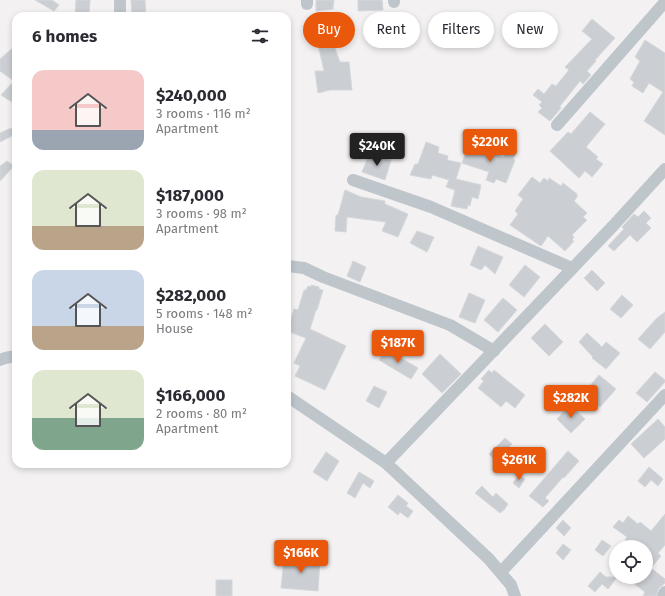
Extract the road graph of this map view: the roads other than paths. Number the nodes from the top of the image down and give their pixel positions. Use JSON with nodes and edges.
{"nodes":[{"id":1,"x":120,"y":0,"type":"edge"},
{"id":2,"x":665,"y":2,"type":"edge"},
{"id":3,"x":120,"y":12,"type":"edge"},
{"id":4,"x":557,"y":125,"type":"dead end"},
{"id":5,"x":665,"y":169,"type":"edge"},
{"id":6,"x":353,"y":180,"type":"dead end"},
{"id":7,"x":291,"y":268,"type":"edge"},
{"id":8,"x":572,"y":268,"type":"junction"},
{"id":9,"x":494,"y":350,"type":"junction"},
{"id":10,"x":12,"y":357,"type":"edge"},
{"id":11,"x":0,"y":360,"type":"edge"},
{"id":12,"x":665,"y":395,"type":"edge"},
{"id":13,"x":291,"y":399,"type":"edge"},
{"id":14,"x":386,"y":463,"type":"junction"},
{"id":15,"x":501,"y":572,"type":"junction"},
{"id":16,"x":665,"y":592,"type":"edge"},
{"id":17,"x":515,"y":596,"type":"edge"},
{"id":18,"x":663,"y":596,"type":"edge"}],
"edges":[{"from":1,"to":3,"type":"street"},
{"from":2,"to":4,"type":"street"},
{"from":5,"to":8,"type":"street"},
{"from":6,"to":8,"type":"street"},
{"from":7,"to":9,"type":"street"},
{"from":8,"to":9,"type":"street"},
{"from":9,"to":14,"type":"street"},
{"from":10,"to":11,"type":"street"},
{"from":12,"to":15,"type":"street"},
{"from":13,"to":14,"type":"street"},
{"from":14,"to":15,"type":"street"},
{"from":15,"to":17,"type":"street"},
{"from":16,"to":18,"type":"street"}]}
